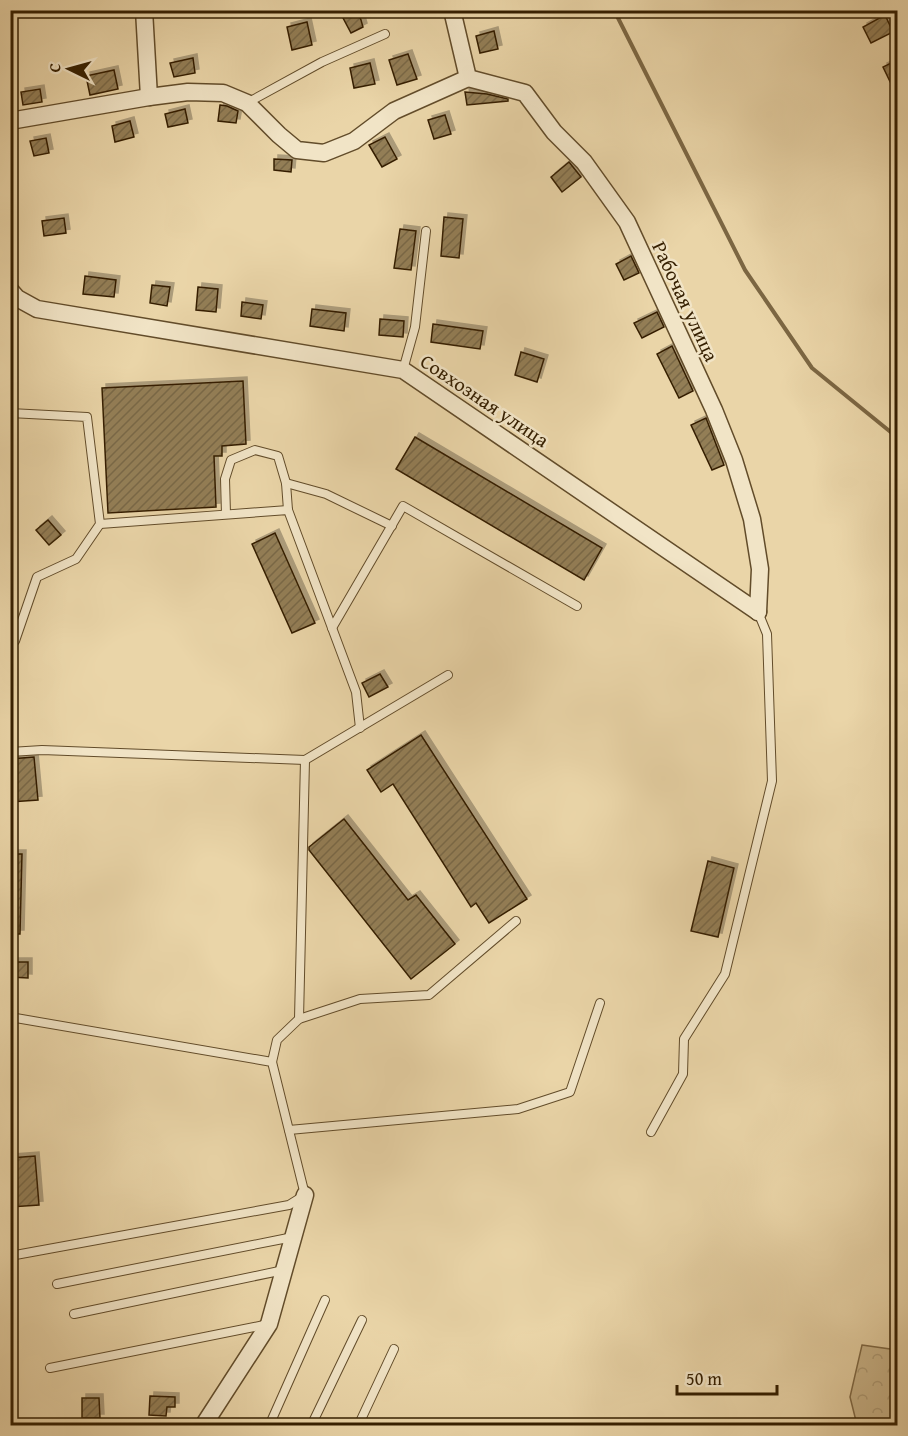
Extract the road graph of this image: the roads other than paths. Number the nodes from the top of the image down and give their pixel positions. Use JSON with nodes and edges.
{"nodes":[{"id":1,"x":144,"y":10,"type":"edge"},
{"id":2,"x":452,"y":10,"type":"edge"},
{"id":3,"x":385,"y":34,"type":"dead end"},
{"id":4,"x":468,"y":78,"type":"junction"},
{"id":5,"x":149,"y":97,"type":"junction"},
{"id":6,"x":247,"y":103,"type":"junction"},
{"id":7,"x":10,"y":121,"type":"edge"},
{"id":8,"x":426,"y":231,"type":"dead end"},
{"id":9,"x":10,"y":290,"type":"edge"},
{"id":10,"x":404,"y":370,"type":"junction"},
{"id":11,"x":10,"y":413,"type":"edge"},
{"id":12,"x":286,"y":483,"type":"junction"},
{"id":13,"x":288,"y":510,"type":"junction"},
{"id":14,"x":226,"y":514,"type":"junction"},
{"id":15,"x":100,"y":524,"type":"junction"},
{"id":16,"x":392,"y":526,"type":"junction"},
{"id":17,"x":577,"y":606,"type":"dead end"},
{"id":18,"x":758,"y":612,"type":"junction"},
{"id":19,"x":332,"y":628,"type":"junction"},
{"id":20,"x":10,"y":643,"type":"edge"},
{"id":21,"x":448,"y":675,"type":"dead end"},
{"id":22,"x":360,"y":728,"type":"junction"},
{"id":23,"x":10,"y":752,"type":"edge"},
{"id":24,"x":305,"y":760,"type":"junction"},
{"id":25,"x":516,"y":921,"type":"dead end"},
{"id":26,"x":600,"y":1003,"type":"dead end"},
{"id":27,"x":10,"y":1017,"type":"edge"},
{"id":28,"x":299,"y":1019,"type":"junction"},
{"id":29,"x":272,"y":1062,"type":"junction"},
{"id":30,"x":289,"y":1130,"type":"junction"},
{"id":31,"x":651,"y":1132,"type":"dead end"},
{"id":32,"x":304,"y":1196,"type":"junction"},
{"id":33,"x":293,"y":1237,"type":"junction"},
{"id":34,"x":10,"y":1256,"type":"edge"},
{"id":35,"x":284,"y":1269,"type":"junction"},
{"id":36,"x":57,"y":1284,"type":"dead end"},
{"id":37,"x":326,"y":1300,"type":"dead end"},
{"id":38,"x":74,"y":1314,"type":"dead end"},
{"id":39,"x":362,"y":1320,"type":"dead end"},
{"id":40,"x":269,"y":1324,"type":"junction"},
{"id":41,"x":394,"y":1349,"type":"dead end"},
{"id":42,"x":50,"y":1368,"type":"dead end"},
{"id":43,"x":203,"y":1425,"type":"edge"},
{"id":44,"x":268,"y":1425,"type":"edge"},
{"id":45,"x":311,"y":1425,"type":"edge"},
{"id":46,"x":358,"y":1425,"type":"edge"}],
"edges":[{"from":1,"to":5,"type":"street"},
{"from":2,"to":4,"type":"street"},
{"from":3,"to":6,"type":"lane"},
{"from":4,"to":6,"type":"street"},
{"from":4,"to":18,"type":"street","name":"Рабочая улица"},
{"from":5,"to":6,"type":"street"},
{"from":5,"to":7,"type":"street"},
{"from":8,"to":10,"type":"lane"},
{"from":9,"to":10,"type":"street","name":"Совхозная улица"},
{"from":10,"to":18,"type":"street","name":"Совхозная улица"},
{"from":11,"to":15,"type":"lane"},
{"from":12,"to":13,"type":"lane"},
{"from":12,"to":14,"type":"lane"},
{"from":12,"to":16,"type":"lane"},
{"from":13,"to":14,"type":"lane"},
{"from":13,"to":19,"type":"lane"},
{"from":14,"to":15,"type":"lane"},
{"from":15,"to":20,"type":"lane"},
{"from":16,"to":17,"type":"lane"},
{"from":16,"to":19,"type":"lane"},
{"from":18,"to":31,"type":"lane"},
{"from":19,"to":22,"type":"lane"},
{"from":21,"to":22,"type":"lane"},
{"from":22,"to":24,"type":"lane"},
{"from":23,"to":24,"type":"lane"},
{"from":24,"to":28,"type":"lane"},
{"from":25,"to":28,"type":"lane"},
{"from":26,"to":30,"type":"lane"},
{"from":27,"to":29,"type":"lane"},
{"from":28,"to":29,"type":"lane"},
{"from":29,"to":30,"type":"lane"},
{"from":30,"to":32,"type":"lane"},
{"from":32,"to":33,"type":"street"},
{"from":32,"to":34,"type":"lane"},
{"from":33,"to":35,"type":"street"},
{"from":33,"to":36,"type":"lane"},
{"from":35,"to":38,"type":"lane"},
{"from":35,"to":40,"type":"street"},
{"from":37,"to":44,"type":"lane"},
{"from":39,"to":45,"type":"lane"},
{"from":40,"to":42,"type":"lane"},
{"from":40,"to":43,"type":"street"},
{"from":41,"to":46,"type":"lane"}]}
